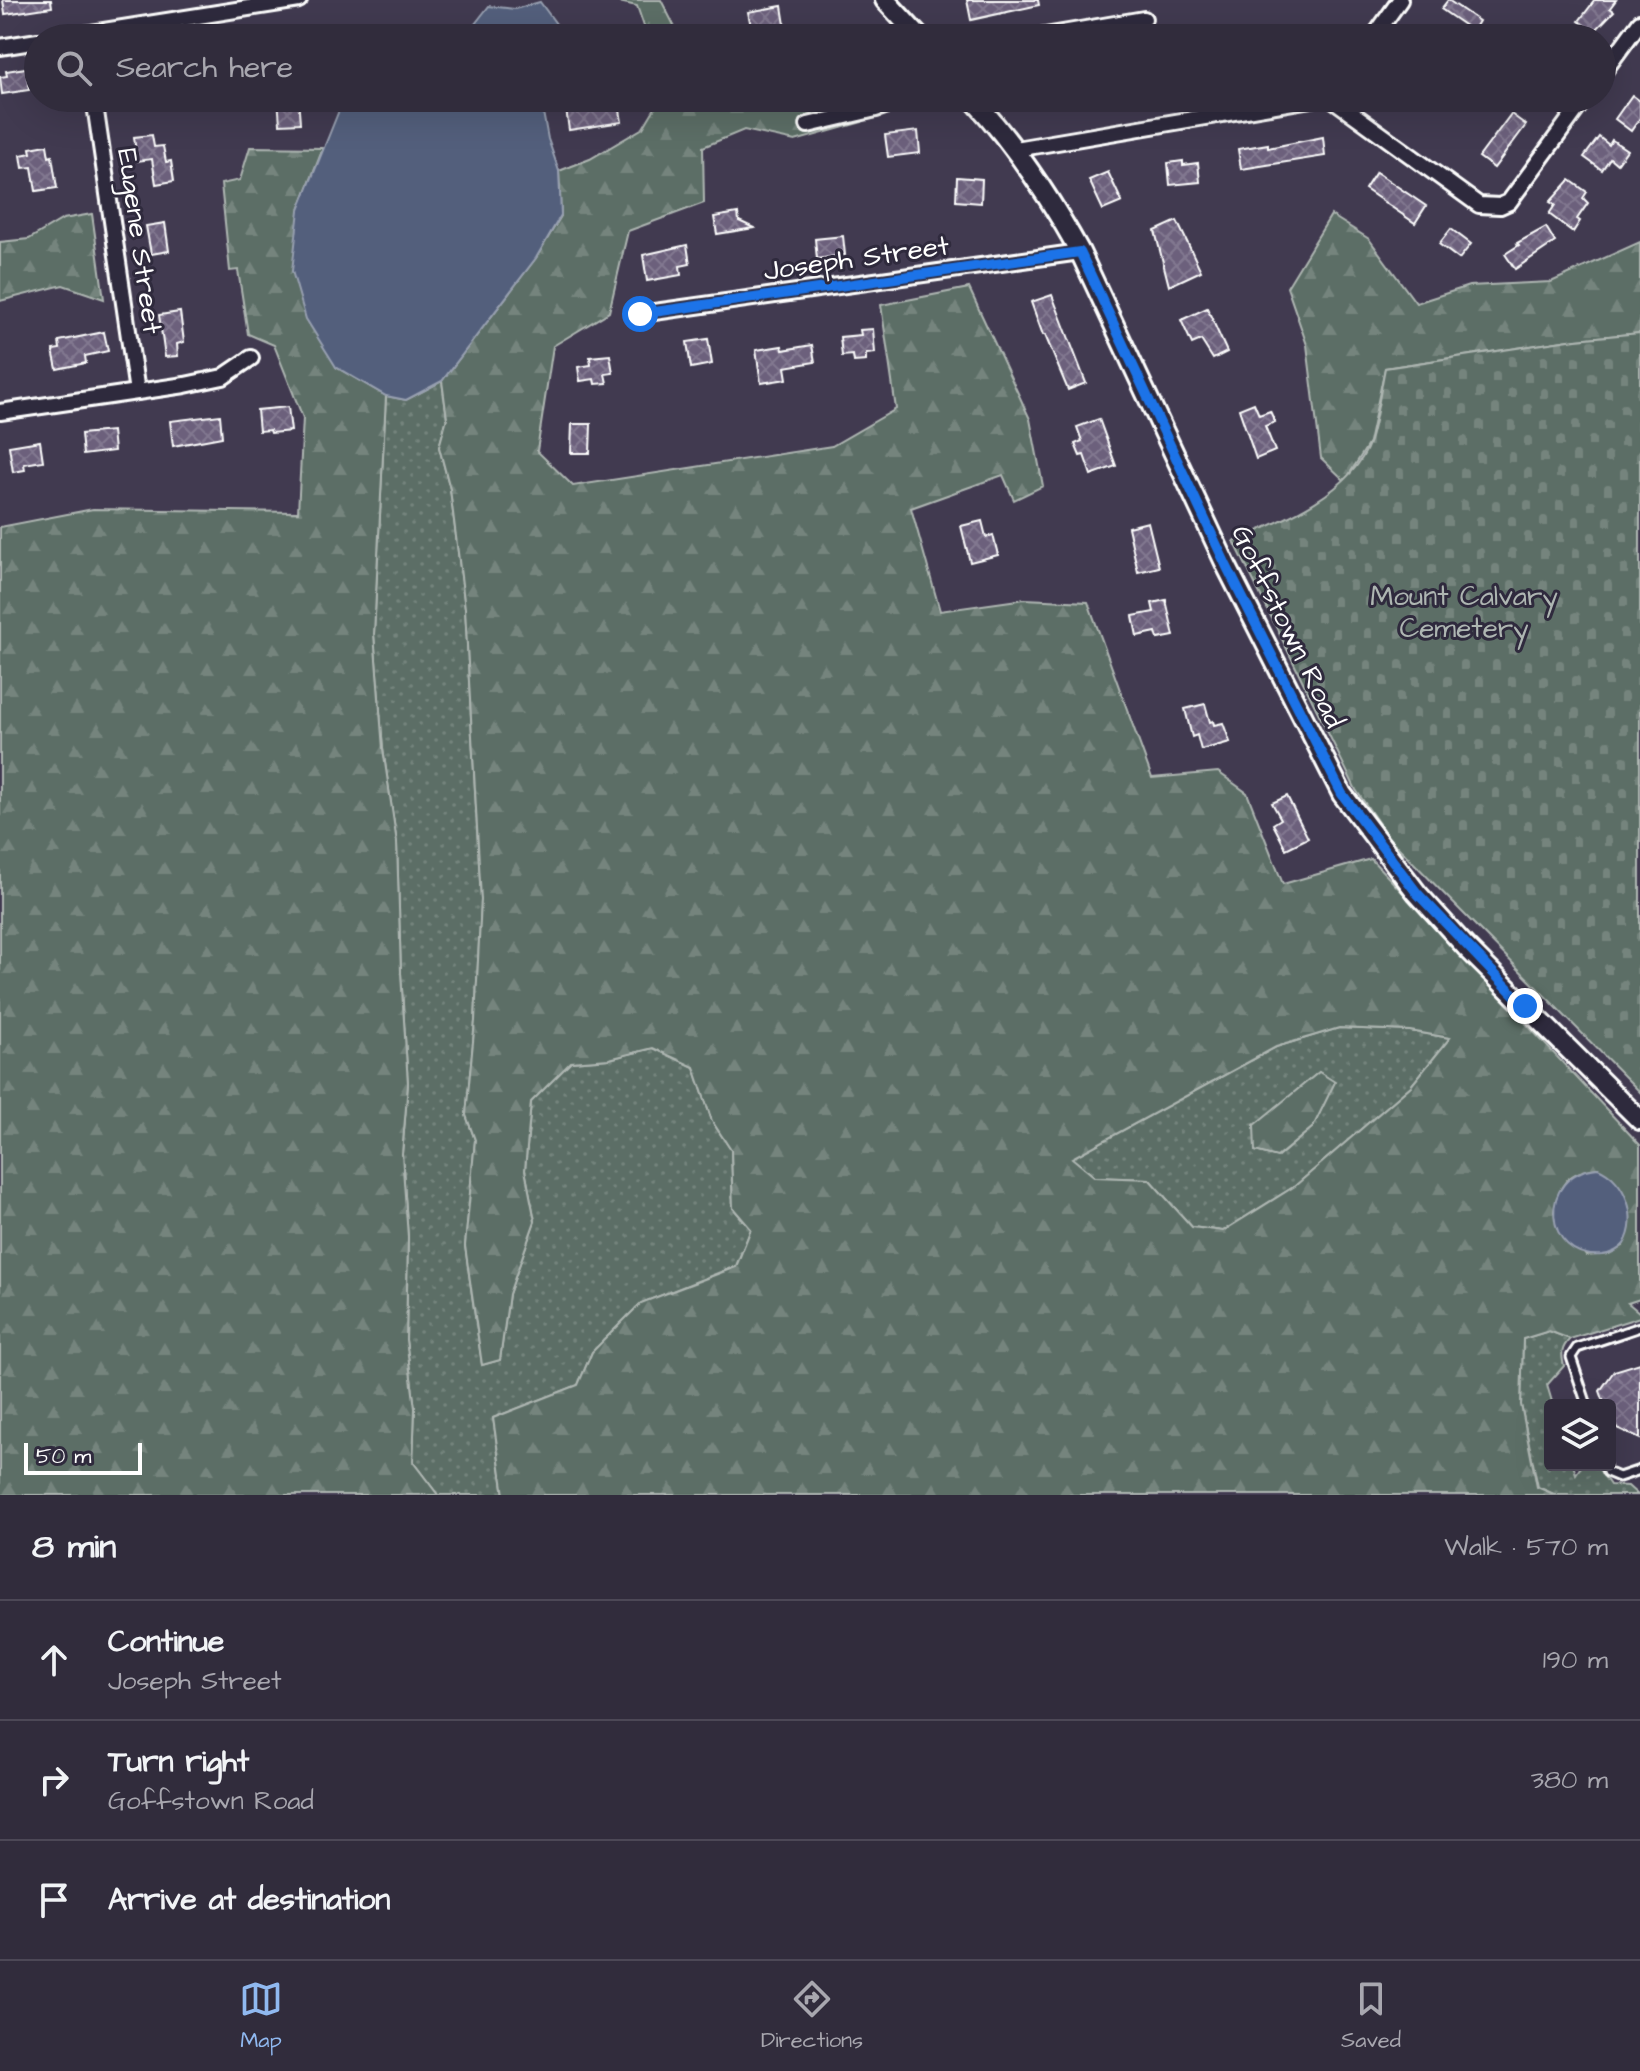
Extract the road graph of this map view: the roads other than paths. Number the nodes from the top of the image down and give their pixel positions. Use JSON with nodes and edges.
{"nodes":[{"id":1,"x":299,"y":0,"type":"edge"},
{"id":2,"x":885,"y":0,"type":"edge"},
{"id":3,"x":1400,"y":0,"type":"edge"},
{"id":4,"x":1144,"y":19,"type":"dead end"},
{"id":5,"x":1640,"y":22,"type":"edge"},
{"id":6,"x":156,"y":24,"type":"edge"},
{"id":7,"x":907,"y":24,"type":"edge"},
{"id":8,"x":1115,"y":24,"type":"edge"},
{"id":9,"x":1383,"y":24,"type":"edge"},
{"id":10,"x":24,"y":43,"type":"edge"},
{"id":11,"x":0,"y":47,"type":"edge"},
{"id":12,"x":1616,"y":55,"type":"edge"},
{"id":13,"x":96,"y":112,"type":"edge"},
{"id":14,"x":863,"y":112,"type":"edge"},
{"id":15,"x":984,"y":112,"type":"edge"},
{"id":16,"x":1234,"y":112,"type":"edge"},
{"id":17,"x":1350,"y":112,"type":"edge"},
{"id":18,"x":1575,"y":112,"type":"edge"},
{"id":19,"x":808,"y":125,"type":"dead end"},
{"id":20,"x":1016,"y":149,"type":"junction"},
{"id":21,"x":1080,"y":252,"type":"junction"},
{"id":22,"x":640,"y":314,"type":"dead end"},
{"id":23,"x":251,"y":358,"type":"dead end"},
{"id":24,"x":137,"y":392,"type":"junction"},
{"id":25,"x":0,"y":412,"type":"edge"},
{"id":26,"x":1640,"y":1120,"type":"edge"},
{"id":27,"x":1640,"y":1327,"type":"edge"},
{"id":28,"x":1585,"y":1399,"type":"edge"},
{"id":29,"x":1640,"y":1470,"type":"edge"},
{"id":30,"x":1607,"y":1471,"type":"edge"}],
"edges":[{"from":1,"to":6,"type":"street"},
{"from":2,"to":7,"type":"main road"},
{"from":3,"to":9,"type":"street"},
{"from":4,"to":8,"type":"street"},
{"from":5,"to":12,"type":"street"},
{"from":10,"to":11,"type":"street"},
{"from":13,"to":24,"type":"street","name":"Eugene Street"},
{"from":14,"to":19,"type":"street"},
{"from":15,"to":20,"type":"main road","name":"Goffstown Road"},
{"from":16,"to":20,"type":"street"},
{"from":17,"to":18,"type":"street"},
{"from":20,"to":21,"type":"main road","name":"Goffstown Road"},
{"from":21,"to":22,"type":"street","name":"Joseph Street"},
{"from":21,"to":26,"type":"main road","name":"Goffstown Road"},
{"from":23,"to":24,"type":"street"},
{"from":24,"to":25,"type":"street"},
{"from":27,"to":28,"type":"lane"},
{"from":29,"to":30,"type":"lane"}]}
